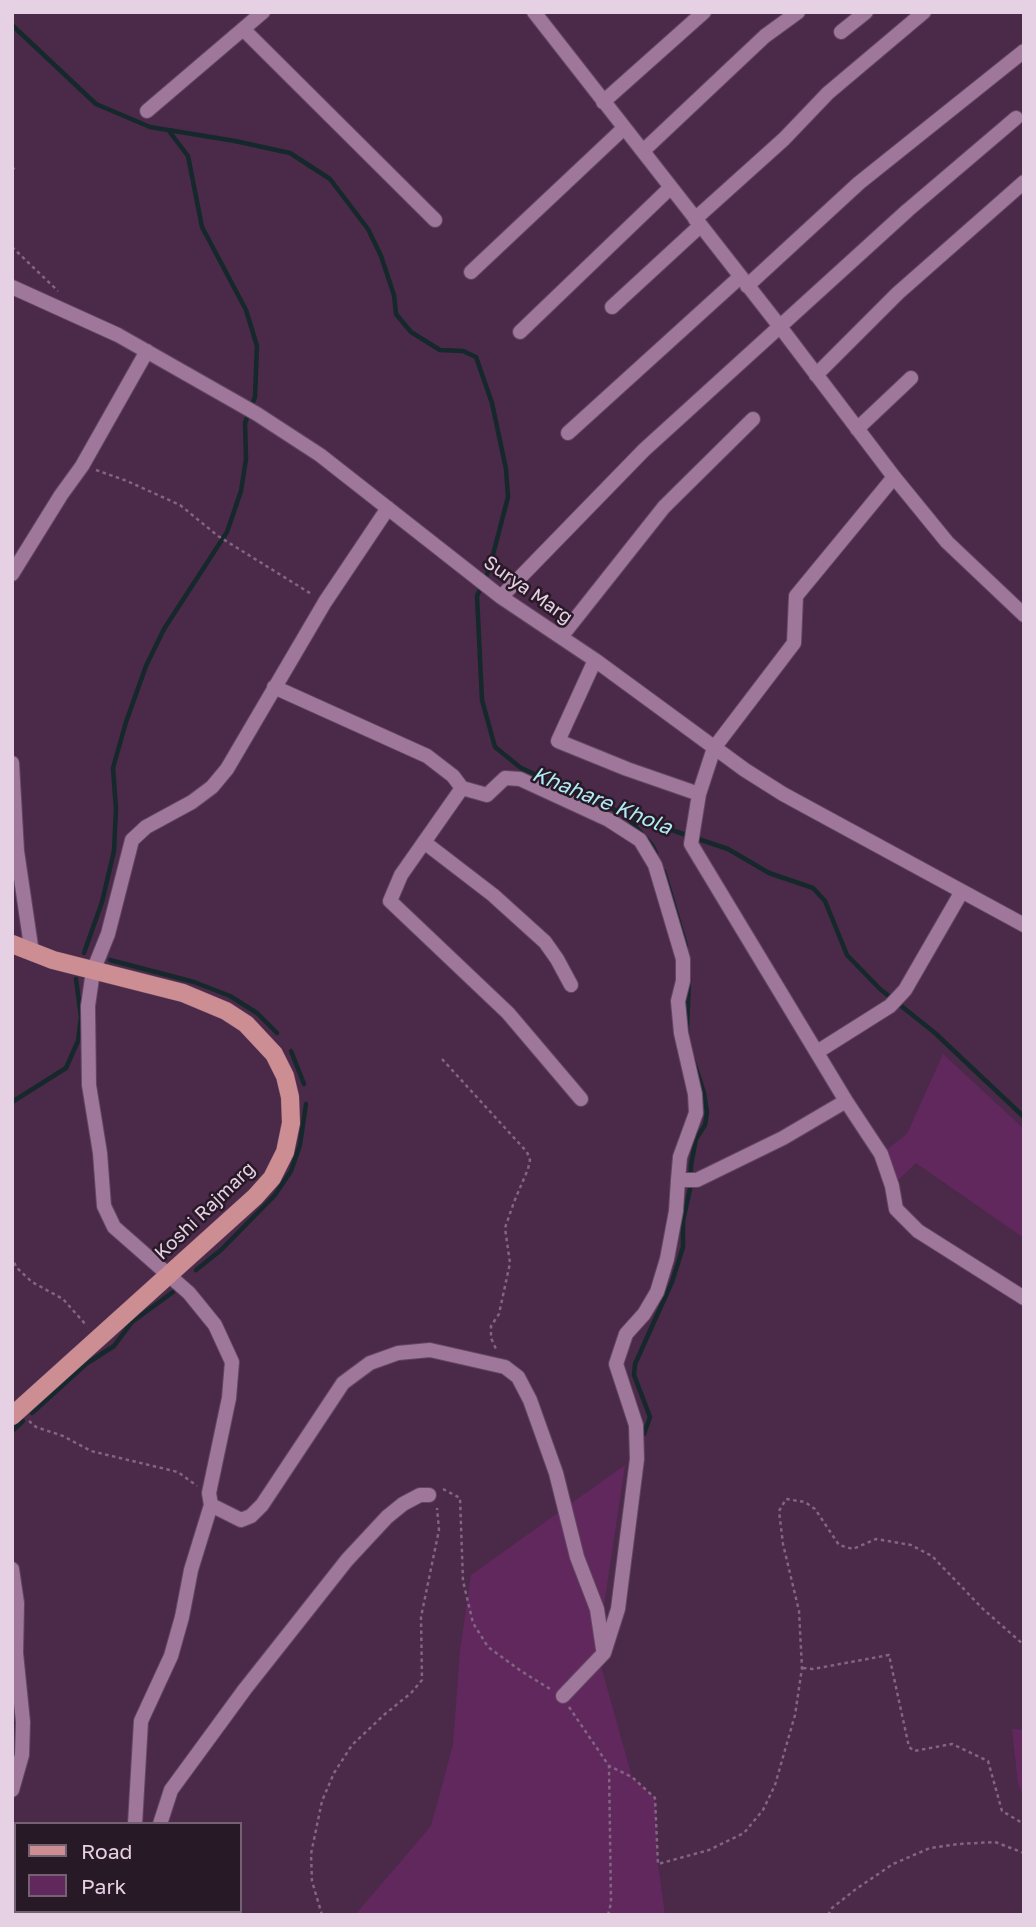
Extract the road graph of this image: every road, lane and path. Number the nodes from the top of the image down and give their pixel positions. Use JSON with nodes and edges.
{"nodes":[{"id":1,"x":263,"y":12,"type":"edge"},
{"id":2,"x":534,"y":12,"type":"edge"},
{"id":3,"x":704,"y":12,"type":"edge"},
{"id":4,"x":798,"y":12,"type":"edge"},
{"id":5,"x":866,"y":12,"type":"edge"},
{"id":6,"x":924,"y":12,"type":"edge"},
{"id":7,"x":243,"y":29,"type":"junction"},
{"id":8,"x":841,"y":33,"type":"dead end"},
{"id":9,"x":1024,"y":51,"type":"edge"},
{"id":10,"x":603,"y":102,"type":"junction"},
{"id":11,"x":147,"y":111,"type":"dead end"},
{"id":12,"x":1016,"y":118,"type":"dead end"},
{"id":13,"x":624,"y":128,"type":"junction"},
{"id":14,"x":643,"y":151,"type":"junction"},
{"id":15,"x":1024,"y":181,"type":"edge"},
{"id":16,"x":670,"y":188,"type":"junction"},
{"id":17,"x":435,"y":220,"type":"dead end"},
{"id":18,"x":697,"y":222,"type":"junction"},
{"id":19,"x":12,"y":247,"type":"edge"},
{"id":20,"x":471,"y":272,"type":"dead end"},
{"id":21,"x":743,"y":281,"type":"junction"},
{"id":22,"x":12,"y":287,"type":"edge"},
{"id":23,"x":64,"y":297,"type":"dead end"},
{"id":24,"x":612,"y":307,"type":"dead end"},
{"id":25,"x":781,"y":328,"type":"junction"},
{"id":26,"x":520,"y":332,"type":"dead end"},
{"id":27,"x":147,"y":351,"type":"junction"},
{"id":28,"x":816,"y":375,"type":"junction"},
{"id":29,"x":911,"y":378,"type":"dead end"},
{"id":30,"x":753,"y":419,"type":"dead end"},
{"id":31,"x":857,"y":429,"type":"junction"},
{"id":32,"x":568,"y":433,"type":"dead end"},
{"id":33,"x":82,"y":466,"type":"junction"},
{"id":34,"x":894,"y":477,"type":"junction"},
{"id":35,"x":388,"y":508,"type":"junction"},
{"id":36,"x":12,"y":574,"type":"edge"},
{"id":37,"x":496,"y":593,"type":"junction"},
{"id":38,"x":325,"y":602,"type":"junction"},
{"id":39,"x":1024,"y":615,"type":"edge"},
{"id":40,"x":561,"y":636,"type":"junction"},
{"id":41,"x":595,"y":660,"type":"junction"},
{"id":42,"x":274,"y":687,"type":"junction"},
{"id":43,"x":714,"y":748,"type":"junction"},
{"id":44,"x":12,"y":763,"type":"edge"},
{"id":45,"x":463,"y":788,"type":"junction"},
{"id":46,"x":699,"y":794,"type":"junction"},
{"id":47,"x":424,"y":842,"type":"junction"},
{"id":48,"x":961,"y":892,"type":"junction"},
{"id":49,"x":1024,"y":925,"type":"edge"},
{"id":50,"x":12,"y":944,"type":"edge"},
{"id":51,"x":32,"y":953,"type":"junction"},
{"id":52,"x":93,"y":971,"type":"junction"},
{"id":53,"x":571,"y":985,"type":"dead end"},
{"id":54,"x":817,"y":1052,"type":"junction"},
{"id":55,"x":442,"y":1059,"type":"dead end"},
{"id":56,"x":580,"y":1099,"type":"dead end"},
{"id":57,"x":846,"y":1101,"type":"junction"},
{"id":58,"x":686,"y":1180,"type":"junction"},
{"id":59,"x":12,"y":1256,"type":"edge"},
{"id":60,"x":170,"y":1275,"type":"junction"},
{"id":61,"x":1024,"y":1298,"type":"edge"},
{"id":62,"x":98,"y":1339,"type":"junction"},
{"id":63,"x":505,"y":1367,"type":"junction"},
{"id":64,"x":15,"y":1413,"type":"edge"},
{"id":65,"x":429,"y":1495,"type":"junction"},
{"id":66,"x":210,"y":1499,"type":"junction"},
{"id":67,"x":12,"y":1569,"type":"edge"},
{"id":68,"x":1024,"y":1645,"type":"edge"},
{"id":69,"x":604,"y":1653,"type":"junction"},
{"id":70,"x":802,"y":1668,"type":"junction"},
{"id":71,"x":563,"y":1696,"type":"junction"},
{"id":72,"x":609,"y":1766,"type":"junction"},
{"id":73,"x":12,"y":1790,"type":"edge"},
{"id":74,"x":135,"y":1822,"type":"edge"},
{"id":75,"x":161,"y":1822,"type":"edge"},
{"id":76,"x":1024,"y":1824,"type":"edge"},
{"id":77,"x":1024,"y":1853,"type":"edge"},
{"id":78,"x":322,"y":1915,"type":"edge"},
{"id":79,"x":608,"y":1915,"type":"edge"},
{"id":80,"x":828,"y":1915,"type":"edge"}],
"edges":[{"from":1,"to":7,"type":"street"},
{"from":2,"to":10,"type":"street"},
{"from":3,"to":10,"type":"street"},
{"from":4,"to":14,"type":"street"},
{"from":5,"to":8,"type":"street"},
{"from":6,"to":18,"type":"street"},
{"from":7,"to":11,"type":"street"},
{"from":7,"to":17,"type":"street"},
{"from":9,"to":21,"type":"street"},
{"from":10,"to":13,"type":"street"},
{"from":12,"to":25,"type":"street"},
{"from":13,"to":14,"type":"street"},
{"from":13,"to":20,"type":"street"},
{"from":14,"to":16,"type":"street"},
{"from":15,"to":28,"type":"street"},
{"from":16,"to":18,"type":"street"},
{"from":16,"to":26,"type":"street"},
{"from":18,"to":21,"type":"street"},
{"from":18,"to":24,"type":"street"},
{"from":19,"to":23,"type":"path"},
{"from":21,"to":25,"type":"street"},
{"from":21,"to":32,"type":"street"},
{"from":22,"to":27,"type":"street","name":"Surya Marg"},
{"from":25,"to":28,"type":"street"},
{"from":25,"to":37,"type":"street"},
{"from":27,"to":33,"type":"street"},
{"from":27,"to":35,"type":"street","name":"Surya Marg"},
{"from":28,"to":31,"type":"street"},
{"from":29,"to":31,"type":"street"},
{"from":30,"to":40,"type":"street"},
{"from":31,"to":34,"type":"street"},
{"from":33,"to":36,"type":"street"},
{"from":33,"to":38,"type":"path"},
{"from":34,"to":39,"type":"street"},
{"from":34,"to":43,"type":"street"},
{"from":35,"to":37,"type":"street","name":"Surya Marg"},
{"from":35,"to":38,"type":"street"},
{"from":37,"to":40,"type":"street","name":"Surya Marg"},
{"from":38,"to":42,"type":"street"},
{"from":40,"to":41,"type":"street","name":"Surya Marg"},
{"from":41,"to":43,"type":"street","name":"Surya Marg"},
{"from":41,"to":46,"type":"street"},
{"from":42,"to":45,"type":"street"},
{"from":42,"to":52,"type":"street"},
{"from":43,"to":46,"type":"street"},
{"from":43,"to":48,"type":"street","name":"Surya Marg"},
{"from":44,"to":51,"type":"street"},
{"from":45,"to":47,"type":"street"},
{"from":45,"to":58,"type":"street"},
{"from":46,"to":54,"type":"street"},
{"from":47,"to":53,"type":"street"},
{"from":47,"to":56,"type":"street"},
{"from":48,"to":49,"type":"street","name":"Surya Marg"},
{"from":48,"to":54,"type":"street"},
{"from":50,"to":51,"type":"main road","name":"Koshi Rajmarg"},
{"from":51,"to":52,"type":"main road","name":"Koshi Rajmarg"},
{"from":52,"to":60,"type":"street"},
{"from":52,"to":60,"type":"main road","name":"Koshi Rajmarg"},
{"from":54,"to":57,"type":"street"},
{"from":55,"to":63,"type":"path"},
{"from":57,"to":58,"type":"street"},
{"from":57,"to":61,"type":"street"},
{"from":58,"to":69,"type":"street"},
{"from":59,"to":62,"type":"path"},
{"from":60,"to":62,"type":"main road","name":"Koshi Rajmarg"},
{"from":60,"to":66,"type":"street"},
{"from":62,"to":64,"type":"main road","name":"Koshi Rajmarg"},
{"from":63,"to":66,"type":"street"},
{"from":63,"to":69,"type":"street"},
{"from":64,"to":66,"type":"path"},
{"from":65,"to":71,"type":"path"},
{"from":65,"to":75,"type":"street"},
{"from":65,"to":78,"type":"path"},
{"from":66,"to":74,"type":"street"},
{"from":67,"to":73,"type":"street"},
{"from":68,"to":70,"type":"path"},
{"from":69,"to":71,"type":"street"},
{"from":70,"to":72,"type":"path"},
{"from":70,"to":76,"type":"path"},
{"from":71,"to":72,"type":"path"},
{"from":72,"to":79,"type":"path"},
{"from":77,"to":80,"type":"path"}]}
